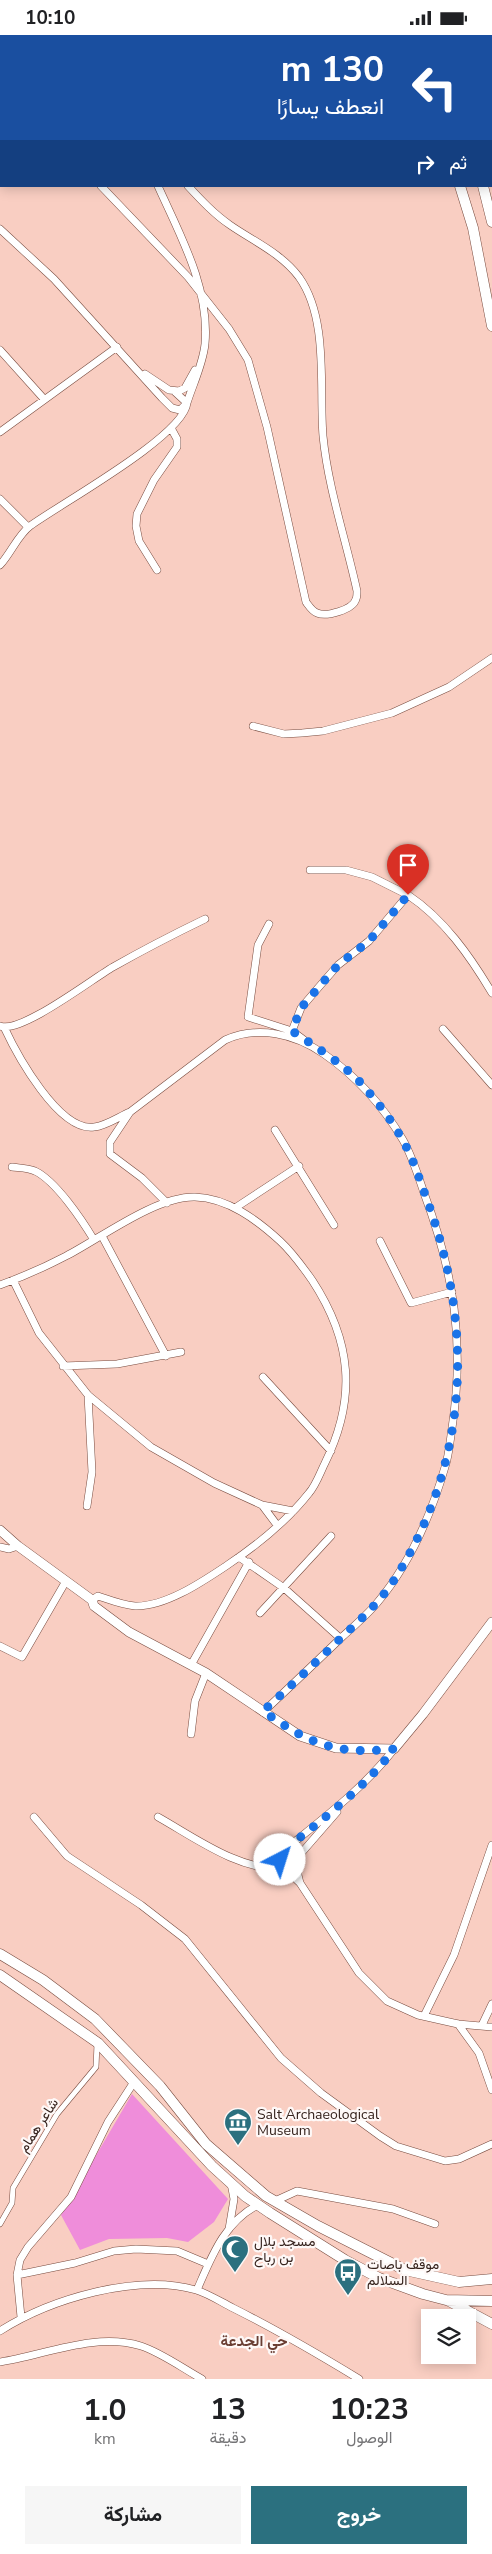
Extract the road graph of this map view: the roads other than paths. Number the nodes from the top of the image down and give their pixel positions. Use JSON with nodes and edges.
{"nodes":[{"id":1,"x":102,"y":187,"type":"edge"},
{"id":2,"x":158,"y":187,"type":"edge"},
{"id":3,"x":189,"y":187,"type":"edge"},
{"id":4,"x":460,"y":187,"type":"edge"},
{"id":5,"x":483,"y":187,"type":"edge"},
{"id":6,"x":492,"y":222,"type":"edge"},
{"id":7,"x":0,"y":229,"type":"edge"},
{"id":8,"x":199,"y":291,"type":"junction"},
{"id":9,"x":492,"y":326,"type":"edge"},
{"id":10,"x":205,"y":344,"type":"junction"},
{"id":11,"x":117,"y":347,"type":"junction"},
{"id":12,"x":0,"y":350,"type":"edge"},
{"id":13,"x":138,"y":369,"type":"junction"},
{"id":14,"x":174,"y":391,"type":"junction"},
{"id":15,"x":44,"y":399,"type":"junction"},
{"id":16,"x":187,"y":403,"type":"junction"},
{"id":17,"x":172,"y":408,"type":"junction"},
{"id":18,"x":171,"y":428,"type":"junction"},
{"id":19,"x":0,"y":432,"type":"edge"},
{"id":20,"x":0,"y":499,"type":"edge"},
{"id":21,"x":28,"y":527,"type":"junction"},
{"id":22,"x":0,"y":565,"type":"edge"},
{"id":23,"x":156,"y":570,"type":"dead end"},
{"id":24,"x":492,"y":657,"type":"edge"},
{"id":25,"x":252,"y":726,"type":"dead end"},
{"id":26,"x":310,"y":870,"type":"dead end"},
{"id":27,"x":408,"y":895,"type":"junction"},
{"id":28,"x":205,"y":919,"type":"dead end"},
{"id":29,"x":269,"y":924,"type":"dead end"},
{"id":30,"x":492,"y":993,"type":"edge"},
{"id":31,"x":2,"y":1027,"type":"edge"},
{"id":32,"x":443,"y":1029,"type":"dead end"},
{"id":33,"x":292,"y":1031,"type":"junction"},
{"id":34,"x":306,"y":1042,"type":"junction"},
{"id":35,"x":492,"y":1085,"type":"edge"},
{"id":36,"x":130,"y":1112,"type":"junction"},
{"id":37,"x":275,"y":1130,"type":"dead end"},
{"id":38,"x":299,"y":1165,"type":"junction"},
{"id":39,"x":12,"y":1167,"type":"dead end"},
{"id":40,"x":167,"y":1203,"type":"junction"},
{"id":41,"x":235,"y":1208,"type":"junction"},
{"id":42,"x":334,"y":1225,"type":"dead end"},
{"id":43,"x":102,"y":1236,"type":"junction"},
{"id":44,"x":94,"y":1240,"type":"junction"},
{"id":45,"x":380,"y":1241,"type":"dead end"},
{"id":46,"x":13,"y":1280,"type":"junction"},
{"id":47,"x":0,"y":1285,"type":"edge"},
{"id":48,"x":452,"y":1292,"type":"junction"},
{"id":49,"x":181,"y":1353,"type":"dead end"},
{"id":50,"x":166,"y":1356,"type":"junction"},
{"id":51,"x":63,"y":1366,"type":"junction"},
{"id":52,"x":263,"y":1377,"type":"dead end"},
{"id":53,"x":88,"y":1395,"type":"junction"},
{"id":54,"x":331,"y":1451,"type":"junction"},
{"id":55,"x":262,"y":1505,"type":"junction"},
{"id":56,"x":87,"y":1506,"type":"dead end"},
{"id":57,"x":292,"y":1511,"type":"junction"},
{"id":58,"x":277,"y":1525,"type":"junction"},
{"id":59,"x":0,"y":1529,"type":"edge"},
{"id":60,"x":332,"y":1536,"type":"dead end"},
{"id":61,"x":18,"y":1546,"type":"junction"},
{"id":62,"x":0,"y":1547,"type":"edge"},
{"id":63,"x":239,"y":1557,"type":"junction"},
{"id":64,"x":249,"y":1562,"type":"junction"},
{"id":65,"x":66,"y":1581,"type":"junction"},
{"id":66,"x":284,"y":1588,"type":"junction"},
{"id":67,"x":92,"y":1600,"type":"junction"},
{"id":68,"x":260,"y":1613,"type":"dead end"},
{"id":69,"x":492,"y":1622,"type":"edge"},
{"id":70,"x":340,"y":1638,"type":"junction"},
{"id":71,"x":0,"y":1646,"type":"edge"},
{"id":72,"x":192,"y":1665,"type":"junction"},
{"id":73,"x":206,"y":1673,"type":"junction"},
{"id":74,"x":263,"y":1711,"type":"junction"},
{"id":75,"x":191,"y":1734,"type":"dead end"},
{"id":76,"x":394,"y":1749,"type":"junction"},
{"id":77,"x":348,"y":1797,"type":"junction"},
{"id":78,"x":34,"y":1817,"type":"dead end"},
{"id":79,"x":158,"y":1817,"type":"dead end"},
{"id":80,"x":492,"y":1845,"type":"edge"},
{"id":81,"x":284,"y":1869,"type":"junction"},
{"id":82,"x":300,"y":1883,"type":"junction"},
{"id":83,"x":0,"y":1955,"type":"edge"},
{"id":84,"x":0,"y":1975,"type":"edge"},
{"id":85,"x":492,"y":2004,"type":"edge"},
{"id":86,"x":424,"y":2016,"type":"junction"},
{"id":87,"x":458,"y":2024,"type":"junction"},
{"id":88,"x":482,"y":2025,"type":"junction"},
{"id":89,"x":492,"y":2027,"type":"edge"},
{"id":90,"x":98,"y":2043,"type":"junction"},
{"id":91,"x":144,"y":2069,"type":"junction"},
{"id":92,"x":134,"y":2082,"type":"junction"},
{"id":93,"x":492,"y":2090,"type":"edge"},
{"id":94,"x":492,"y":2144,"type":"edge"},
{"id":95,"x":230,"y":2182,"type":"junction"},
{"id":96,"x":275,"y":2201,"type":"junction"},
{"id":97,"x":258,"y":2205,"type":"junction"},
{"id":98,"x":435,"y":2224,"type":"dead end"},
{"id":99,"x":0,"y":2225,"type":"edge"},
{"id":100,"x":229,"y":2229,"type":"junction"},
{"id":101,"x":208,"y":2265,"type":"junction"},
{"id":102,"x":16,"y":2275,"type":"junction"},
{"id":103,"x":492,"y":2279,"type":"edge"},
{"id":104,"x":197,"y":2290,"type":"junction"},
{"id":105,"x":446,"y":2300,"type":"junction"},
{"id":106,"x":492,"y":2301,"type":"edge"},
{"id":107,"x":21,"y":2317,"type":"junction"},
{"id":108,"x":492,"y":2324,"type":"edge"},
{"id":109,"x":0,"y":2331,"type":"edge"},
{"id":110,"x":0,"y":2362,"type":"edge"},
{"id":111,"x":202,"y":2379,"type":"edge"},
{"id":112,"x":359,"y":2379,"type":"edge"}],
"edges":[{"from":1,"to":8,"type":"street"},
{"from":2,"to":8,"type":"street"},
{"from":3,"to":8,"type":"street"},
{"from":4,"to":9,"type":"main road"},
{"from":5,"to":6,"type":"main road"},
{"from":7,"to":11,"type":"street"},
{"from":8,"to":10,"type":"street"},
{"from":10,"to":14,"type":"street"},
{"from":10,"to":16,"type":"street"},
{"from":11,"to":13,"type":"street"},
{"from":11,"to":15,"type":"street"},
{"from":12,"to":15,"type":"street"},
{"from":13,"to":14,"type":"street"},
{"from":13,"to":17,"type":"street"},
{"from":14,"to":16,"type":"street"},
{"from":15,"to":19,"type":"street"},
{"from":16,"to":17,"type":"street"},
{"from":16,"to":18,"type":"street"},
{"from":17,"to":18,"type":"street"},
{"from":18,"to":21,"type":"street"},
{"from":18,"to":23,"type":"street"},
{"from":20,"to":21,"type":"street"},
{"from":21,"to":22,"type":"street"},
{"from":24,"to":25,"type":"street"},
{"from":26,"to":27,"type":"street"},
{"from":27,"to":30,"type":"street"},
{"from":27,"to":33,"type":"street"},
{"from":28,"to":31,"type":"street"},
{"from":29,"to":33,"type":"street"},
{"from":31,"to":36,"type":"street"},
{"from":32,"to":35,"type":"street"},
{"from":33,"to":34,"type":"street"},
{"from":34,"to":36,"type":"street"},
{"from":34,"to":48,"type":"street"},
{"from":36,"to":40,"type":"street"},
{"from":37,"to":38,"type":"street"},
{"from":38,"to":41,"type":"street"},
{"from":38,"to":42,"type":"street"},
{"from":39,"to":44,"type":"street"},
{"from":40,"to":41,"type":"street"},
{"from":40,"to":43,"type":"street"},
{"from":41,"to":54,"type":"street"},
{"from":43,"to":44,"type":"street"},
{"from":43,"to":50,"type":"street"},
{"from":44,"to":46,"type":"street"},
{"from":45,"to":48,"type":"street"},
{"from":46,"to":47,"type":"street"},
{"from":46,"to":51,"type":"street"},
{"from":48,"to":70,"type":"street"},
{"from":49,"to":50,"type":"street"},
{"from":50,"to":51,"type":"street"},
{"from":51,"to":53,"type":"street"},
{"from":52,"to":54,"type":"street"},
{"from":53,"to":55,"type":"street"},
{"from":53,"to":56,"type":"street"},
{"from":54,"to":57,"type":"street"},
{"from":55,"to":57,"type":"street"},
{"from":55,"to":58,"type":"street"},
{"from":57,"to":58,"type":"street"},
{"from":58,"to":63,"type":"street"},
{"from":59,"to":61,"type":"street"},
{"from":60,"to":66,"type":"street"},
{"from":61,"to":62,"type":"street"},
{"from":61,"to":65,"type":"street"},
{"from":63,"to":64,"type":"street"},
{"from":63,"to":67,"type":"street"},
{"from":64,"to":66,"type":"street"},
{"from":64,"to":72,"type":"street"},
{"from":65,"to":67,"type":"street"},
{"from":65,"to":71,"type":"street"},
{"from":66,"to":68,"type":"street"},
{"from":66,"to":70,"type":"street"},
{"from":67,"to":72,"type":"street"},
{"from":69,"to":76,"type":"street"},
{"from":70,"to":74,"type":"street"},
{"from":72,"to":73,"type":"street"},
{"from":73,"to":74,"type":"street"},
{"from":73,"to":75,"type":"street"},
{"from":74,"to":76,"type":"street"},
{"from":76,"to":77,"type":"street"},
{"from":77,"to":81,"type":"street"},
{"from":77,"to":82,"type":"street"},
{"from":78,"to":94,"type":"street"},
{"from":79,"to":81,"type":"street"},
{"from":80,"to":86,"type":"street"},
{"from":81,"to":82,"type":"street"},
{"from":82,"to":86,"type":"street"},
{"from":83,"to":91,"type":"main road"},
{"from":84,"to":90,"type":"main road"},
{"from":85,"to":88,"type":"street"},
{"from":86,"to":87,"type":"street"},
{"from":87,"to":88,"type":"street"},
{"from":87,"to":93,"type":"street"},
{"from":88,"to":89,"type":"street"},
{"from":90,"to":92,"type":"main road"},
{"from":90,"to":99,"type":"street","name":"شاعر همام"},
{"from":91,"to":92,"type":"main road"},
{"from":91,"to":96,"type":"main road"},
{"from":92,"to":95,"type":"main road"},
{"from":92,"to":102,"type":"street"},
{"from":95,"to":97,"type":"main road"},
{"from":95,"to":100,"type":"street"},
{"from":96,"to":98,"type":"street"},
{"from":96,"to":103,"type":"main road"},
{"from":97,"to":100,"type":"street"},
{"from":97,"to":105,"type":"main road"},
{"from":100,"to":101,"type":"street"},
{"from":101,"to":102,"type":"street"},
{"from":101,"to":104,"type":"street"},
{"from":102,"to":107,"type":"street"},
{"from":104,"to":107,"type":"street"},
{"from":104,"to":112,"type":"street"},
{"from":105,"to":106,"type":"main road"},
{"from":105,"to":108,"type":"main road"},
{"from":107,"to":109,"type":"street"},
{"from":110,"to":111,"type":"street"}]}
